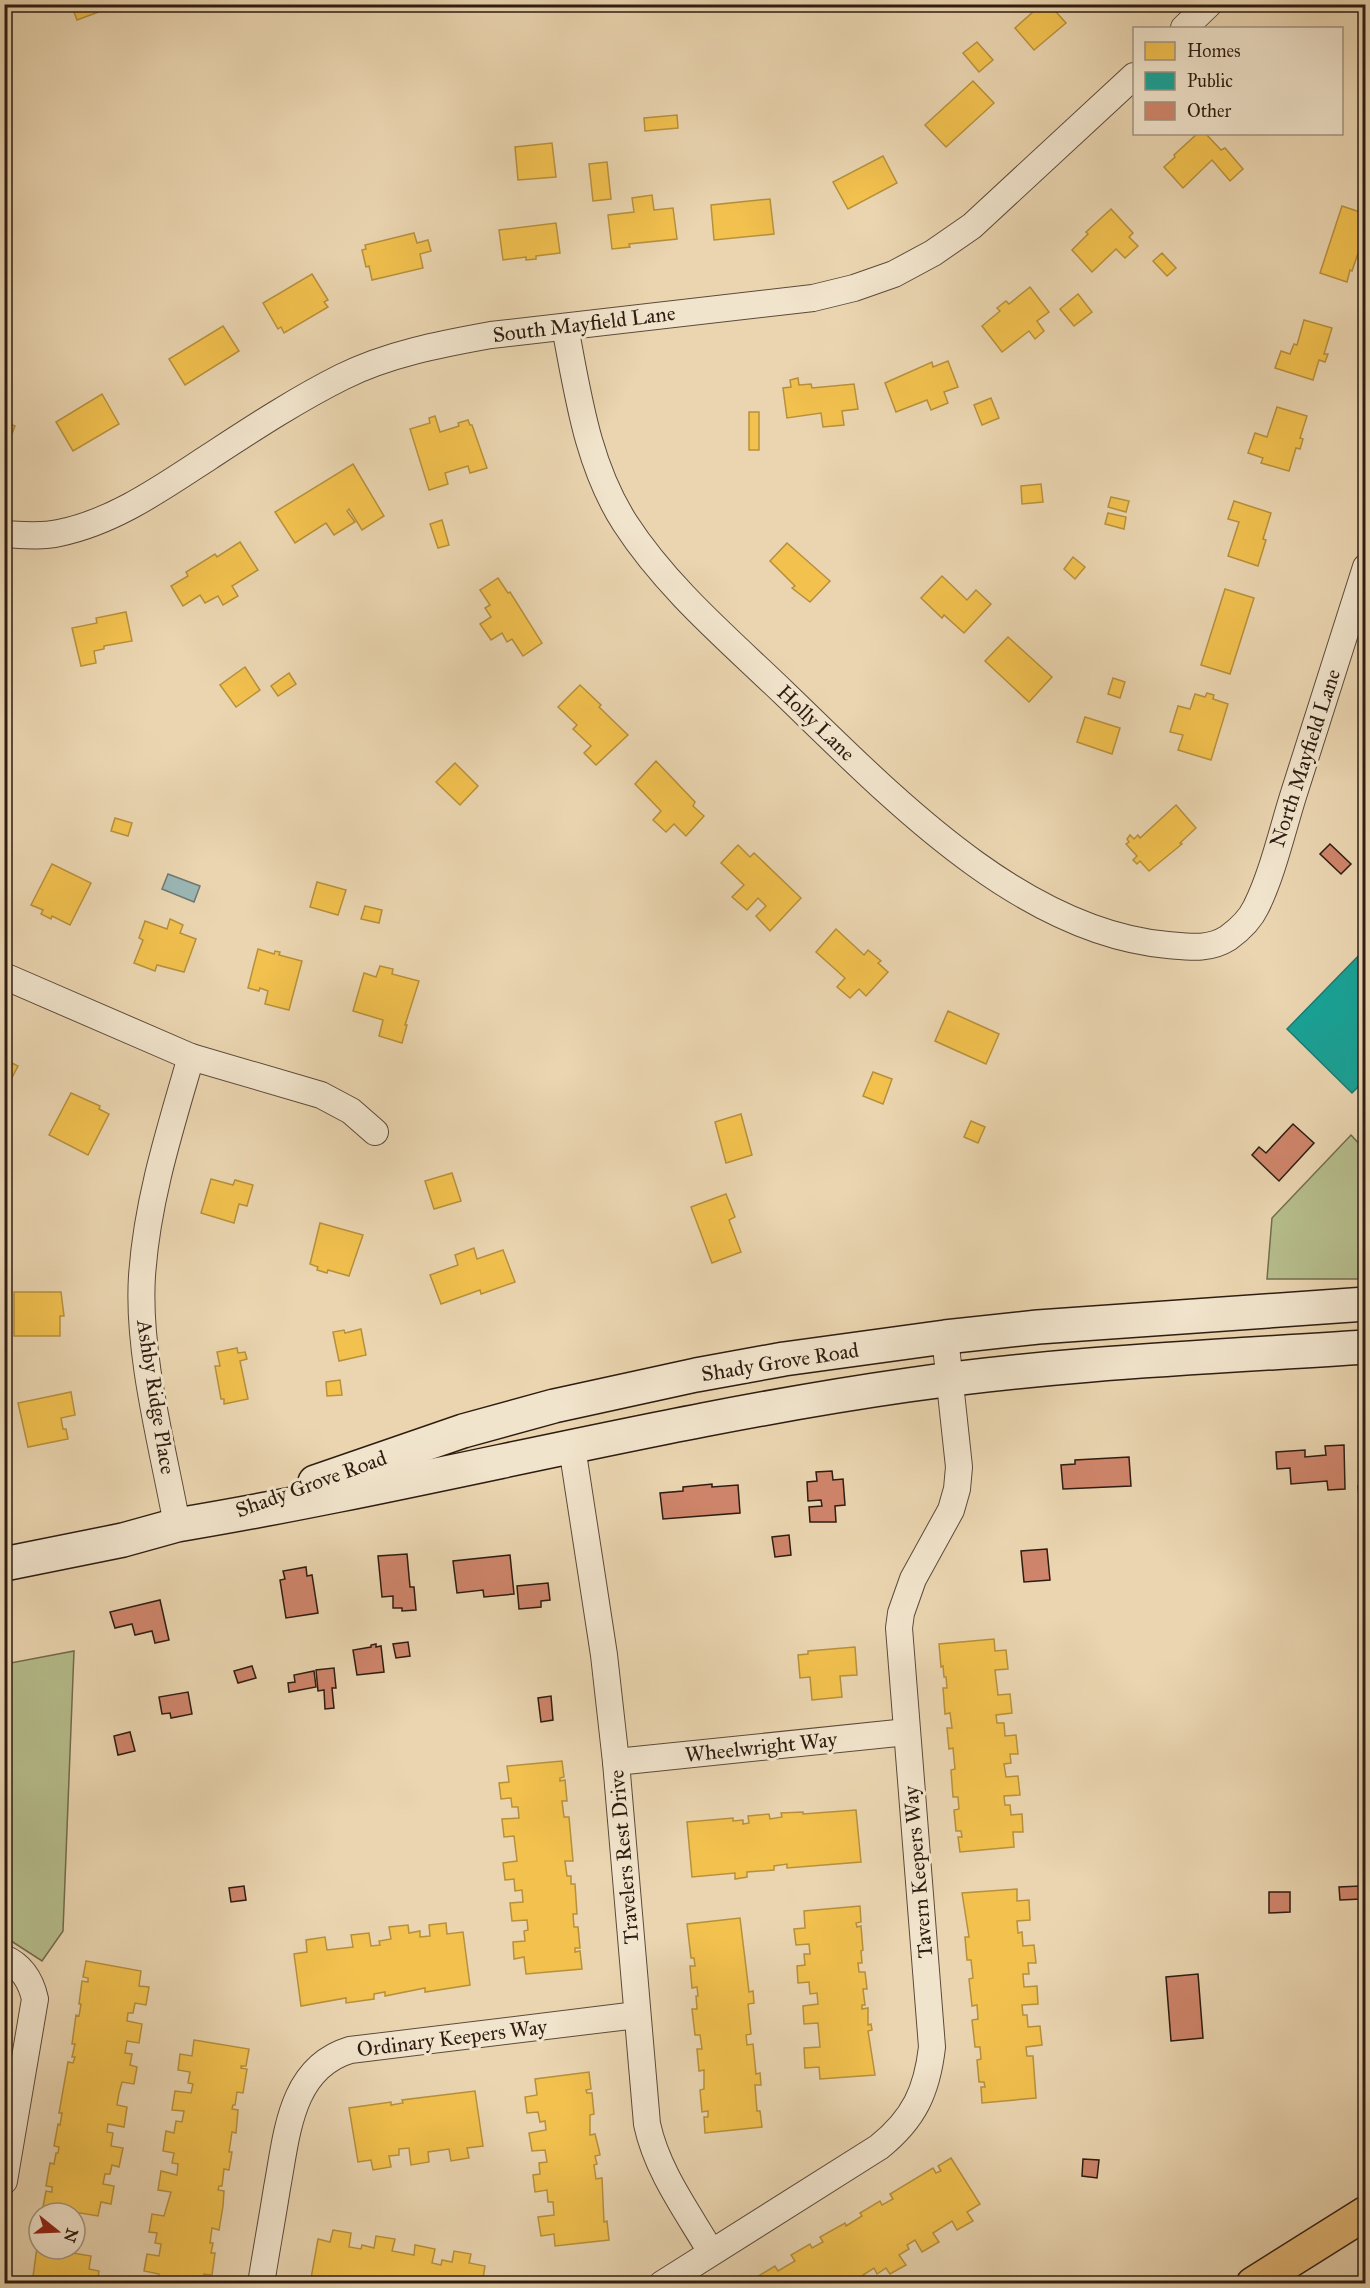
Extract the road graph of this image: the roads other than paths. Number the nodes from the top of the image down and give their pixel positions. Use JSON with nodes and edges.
{"nodes":[{"id":1,"x":1209,"y":4,"type":"edge"},
{"id":2,"x":1185,"y":27,"type":"edge"},
{"id":3,"x":1133,"y":77,"type":"edge"},
{"id":4,"x":565,"y":327,"type":"junction"},
{"id":5,"x":4,"y":534,"type":"edge"},
{"id":6,"x":1365,"y":567,"type":"edge"},
{"id":7,"x":1227,"y":939,"type":"joint"},
{"id":8,"x":4,"y":976,"type":"edge"},
{"id":9,"x":191,"y":1057,"type":"junction"},
{"id":10,"x":375,"y":1132,"type":"dead end"},
{"id":11,"x":1365,"y":1304,"type":"edge"},
{"id":12,"x":945,"y":1337,"type":"junction"},
{"id":13,"x":1365,"y":1347,"type":"edge"},
{"id":14,"x":949,"y":1380,"type":"junction"},
{"id":15,"x":572,"y":1447,"type":"junction"},
{"id":16,"x":215,"y":1519,"type":"junction"},
{"id":17,"x":177,"y":1525,"type":"junction"},
{"id":18,"x":4,"y":1564,"type":"edge"},
{"id":19,"x":907,"y":1732,"type":"junction"},
{"id":20,"x":616,"y":1762,"type":"junction"},
{"id":21,"x":4,"y":1958,"type":"edge"},
{"id":22,"x":637,"y":2015,"type":"junction"},
{"id":23,"x":4,"y":2181,"type":"edge"},
{"id":24,"x":1365,"y":2213,"type":"edge"},
{"id":25,"x":711,"y":2252,"type":"junction"},
{"id":26,"x":261,"y":2283,"type":"edge"},
{"id":27,"x":662,"y":2283,"type":"edge"},
{"id":28,"x":1253,"y":2283,"type":"edge"}],
"edges":[{"from":1,"to":2,"type":"street"},
{"from":3,"to":4,"type":"street","name":"South Mayfield Lane"},
{"from":4,"to":5,"type":"street","name":"South Mayfield Lane"},
{"from":4,"to":7,"type":"street","name":"Holly Lane"},
{"from":6,"to":7,"type":"street","name":"North Mayfield Lane"},
{"from":8,"to":9,"type":"street"},
{"from":9,"to":10,"type":"street"},
{"from":9,"to":17,"type":"street","name":"Ashby Ridge Place"},
{"from":11,"to":12,"type":"main road","name":"Shady Grove Road"},
{"from":12,"to":14,"type":"street","name":"Tavern Keepers Way"},
{"from":12,"to":16,"type":"main road","name":"Shady Grove Road"},
{"from":13,"to":14,"type":"main road","name":"Shady Grove Road"},
{"from":14,"to":15,"type":"main road","name":"Shady Grove Road"},
{"from":14,"to":19,"type":"street","name":"Tavern Keepers Way"},
{"from":15,"to":16,"type":"main road","name":"Shady Grove Road"},
{"from":15,"to":20,"type":"street","name":"Travelers Rest Drive"},
{"from":16,"to":17,"type":"main road","name":"Shady Grove Road"},
{"from":17,"to":18,"type":"main road","name":"Shady Grove Road"},
{"from":19,"to":20,"type":"street","name":"Wheelwright Way"},
{"from":19,"to":25,"type":"street","name":"Tavern Keepers Way"},
{"from":20,"to":22,"type":"street","name":"Travelers Rest Drive"},
{"from":21,"to":23,"type":"street"},
{"from":22,"to":25,"type":"street","name":"Travelers Rest Drive"},
{"from":22,"to":26,"type":"street","name":"Ordinary Keepers Way"},
{"from":24,"to":28,"type":"highway"},
{"from":25,"to":27,"type":"street","name":"Tavern Keepers Way"}]}
